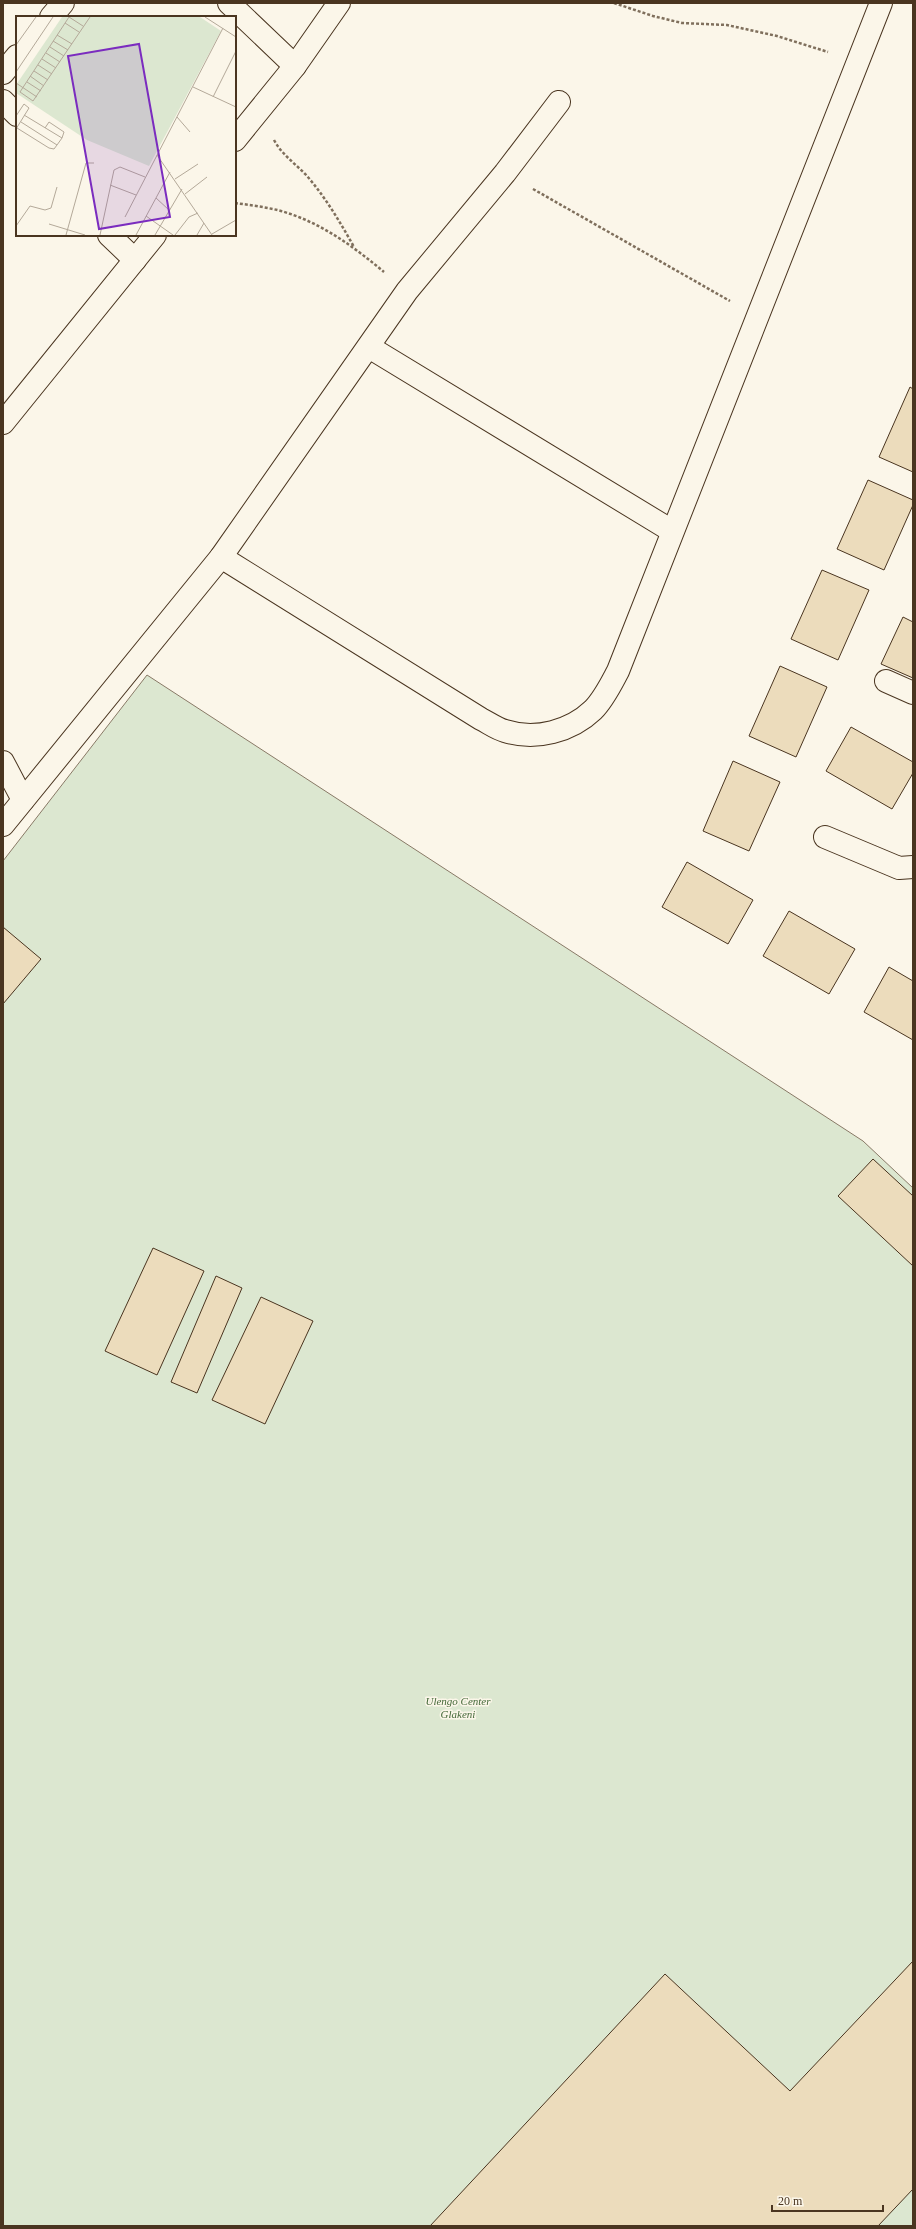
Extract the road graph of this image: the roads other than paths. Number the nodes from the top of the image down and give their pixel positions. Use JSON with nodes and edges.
{"nodes":[{"id":1,"x":63,"y":3,"type":"edge"},
{"id":2,"x":229,"y":3,"type":"edge"},
{"id":3,"x":339,"y":3,"type":"edge"},
{"id":4,"x":881,"y":3,"type":"edge"},
{"id":5,"x":52,"y":16,"type":"edge"},
{"id":6,"x":16,"y":57,"type":"edge"},
{"id":7,"x":294,"y":66,"type":"junction"},
{"id":8,"x":3,"y":72,"type":"edge"},
{"id":9,"x":3,"y":101,"type":"edge"},
{"id":10,"x":559,"y":102,"type":"dead end"},
{"id":11,"x":16,"y":114,"type":"edge"},
{"id":12,"x":236,"y":139,"type":"edge"},
{"id":13,"x":110,"y":236,"type":"edge"},
{"id":14,"x":154,"y":236,"type":"edge"},
{"id":15,"x":135,"y":260,"type":"junction"},
{"id":16,"x":369,"y":347,"type":"junction"},
{"id":17,"x":3,"y":423,"type":"edge"},
{"id":18,"x":672,"y":531,"type":"junction"},
{"id":19,"x":221,"y":557,"type":"junction"},
{"id":20,"x":886,"y":681,"type":"dead end"},
{"id":21,"x":913,"y":693,"type":"edge"},
{"id":22,"x":3,"y":762,"type":"edge"},
{"id":23,"x":22,"y":800,"type":"junction"},
{"id":24,"x":3,"y":825,"type":"edge"},
{"id":25,"x":825,"y":837,"type":"dead end"},
{"id":26,"x":913,"y":867,"type":"edge"}],
"edges":[{"from":1,"to":5,"type":"street"},
{"from":2,"to":7,"type":"street"},
{"from":3,"to":7,"type":"street"},
{"from":4,"to":18,"type":"street"},
{"from":6,"to":8,"type":"street"},
{"from":7,"to":12,"type":"street"},
{"from":9,"to":11,"type":"street"},
{"from":10,"to":16,"type":"street"},
{"from":13,"to":15,"type":"street"},
{"from":14,"to":15,"type":"street"},
{"from":15,"to":17,"type":"street"},
{"from":16,"to":18,"type":"street"},
{"from":16,"to":19,"type":"street"},
{"from":18,"to":19,"type":"street"},
{"from":19,"to":23,"type":"street"},
{"from":20,"to":21,"type":"street"},
{"from":22,"to":23,"type":"street"},
{"from":23,"to":24,"type":"street"},
{"from":25,"to":26,"type":"street"}]}
